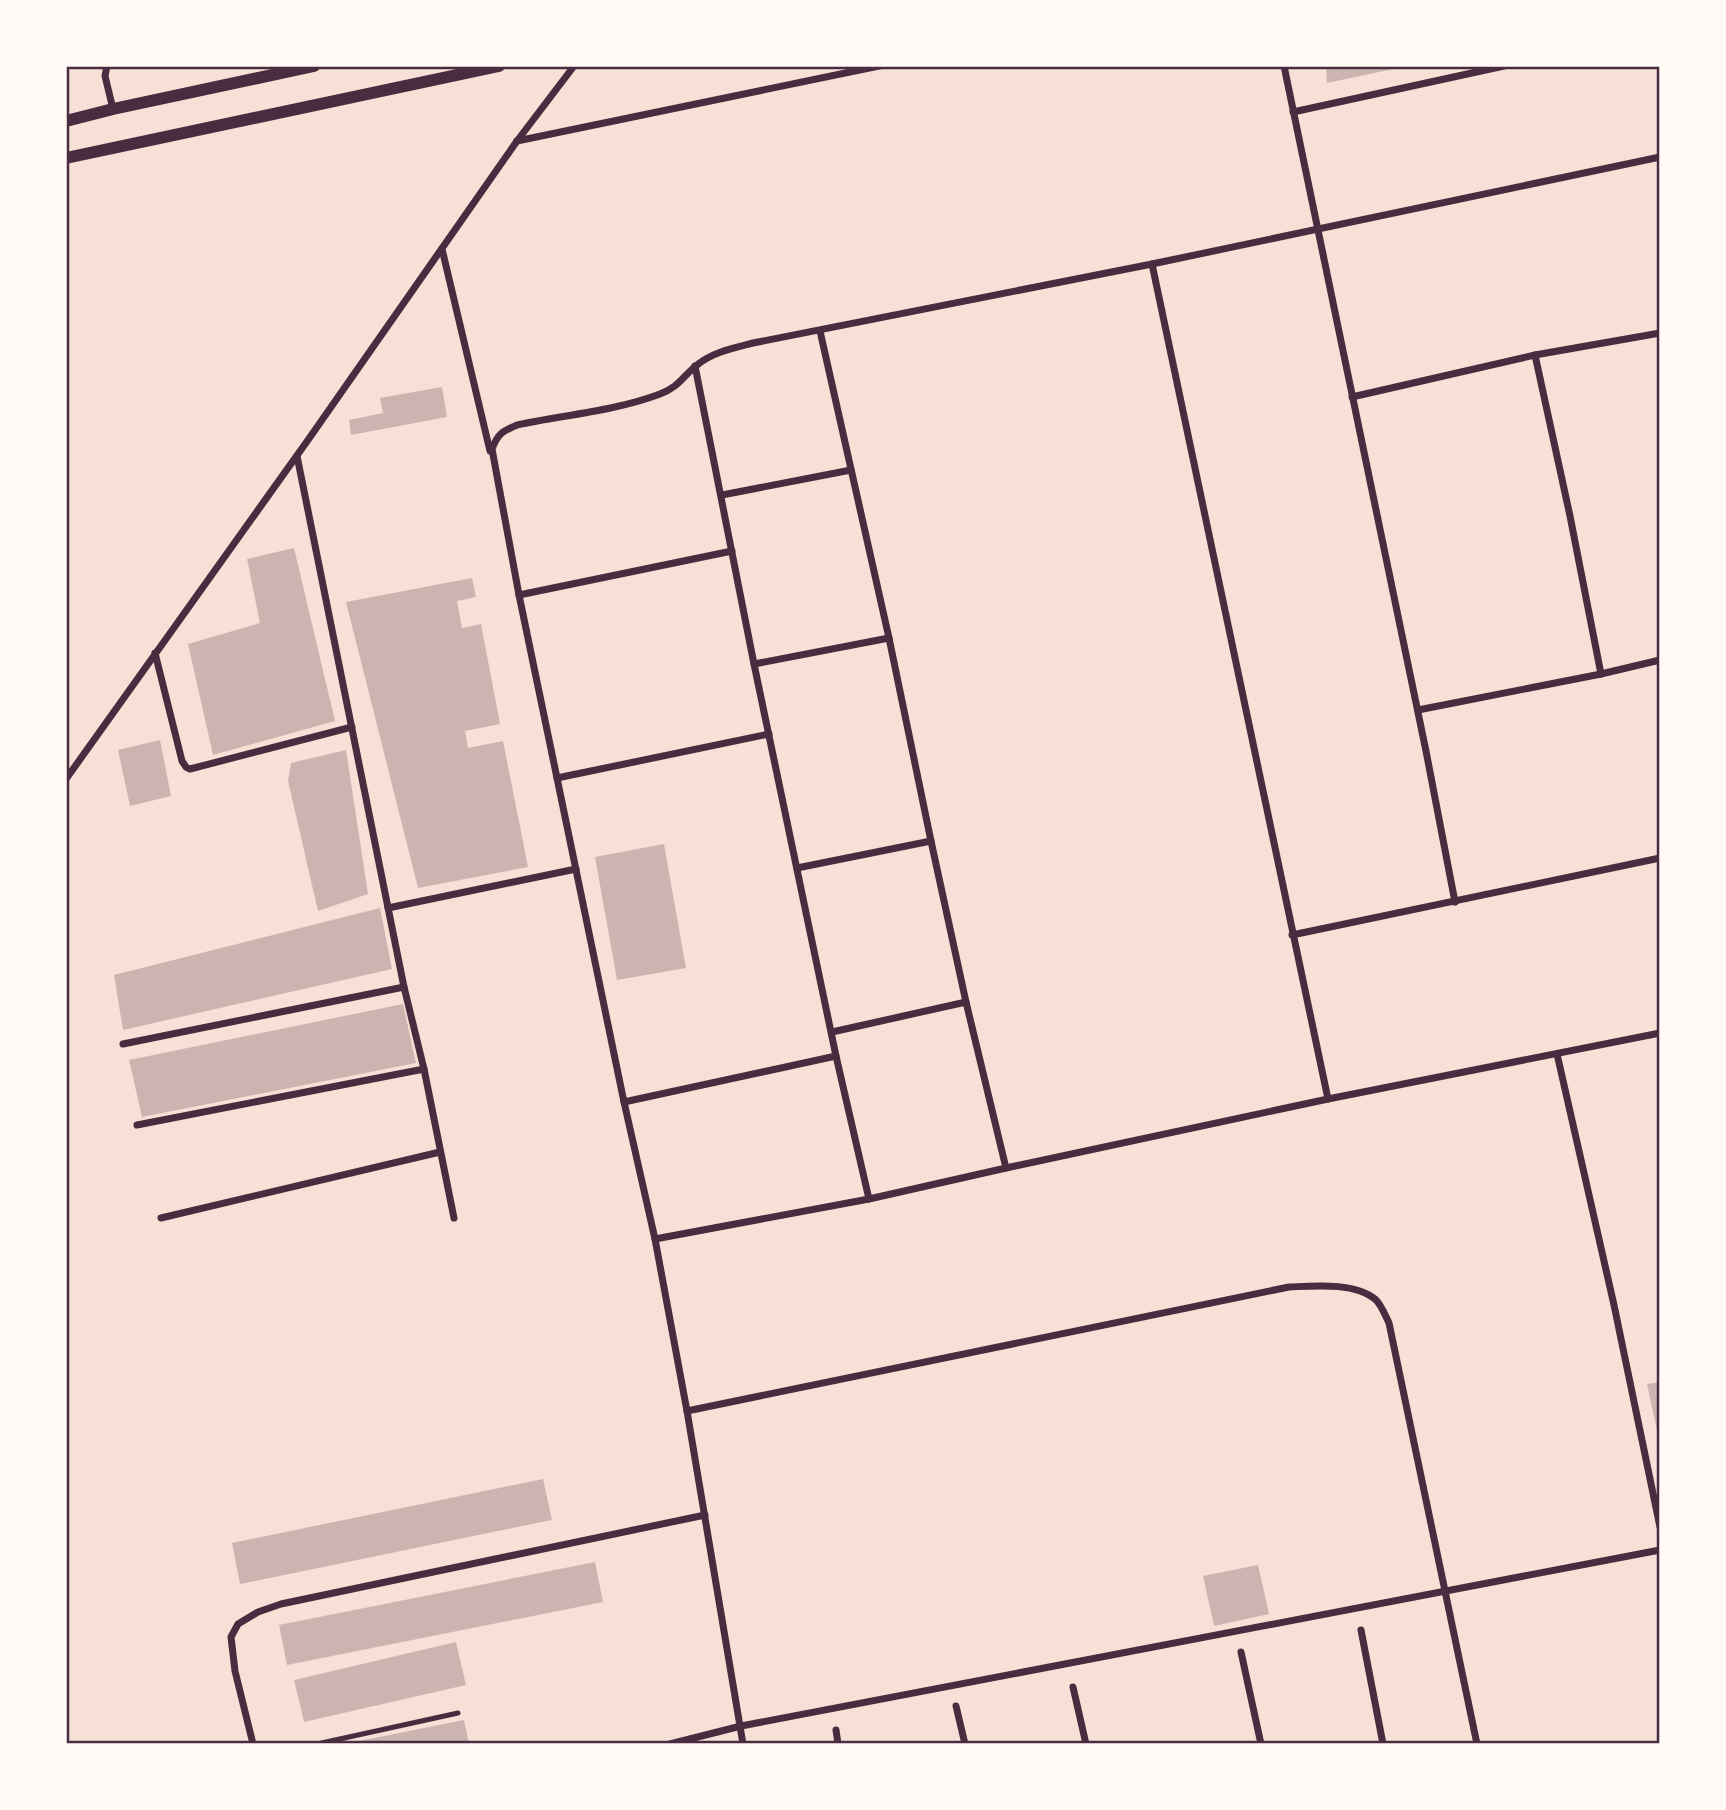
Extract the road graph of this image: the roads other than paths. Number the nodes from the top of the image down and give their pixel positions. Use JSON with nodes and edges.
{"nodes":[{"id":1,"x":314,"y":66,"type":"edge"},
{"id":2,"x":499,"y":66,"type":"edge"},
{"id":3,"x":574,"y":66,"type":"edge"},
{"id":4,"x":879,"y":66,"type":"edge"},
{"id":5,"x":1284,"y":66,"type":"edge"},
{"id":6,"x":1504,"y":66,"type":"edge"},
{"id":7,"x":107,"y":67,"type":"edge"},
{"id":8,"x":113,"y":109,"type":"junction"},
{"id":9,"x":1293,"y":111,"type":"junction"},
{"id":10,"x":66,"y":121,"type":"edge"},
{"id":11,"x":517,"y":141,"type":"junction"},
{"id":12,"x":1660,"y":157,"type":"edge"},
{"id":13,"x":66,"y":158,"type":"edge"},
{"id":14,"x":1317,"y":229,"type":"junction"},
{"id":15,"x":442,"y":249,"type":"junction"},
{"id":16,"x":1152,"y":264,"type":"junction"},
{"id":17,"x":820,"y":331,"type":"junction"},
{"id":18,"x":1660,"y":333,"type":"edge"},
{"id":19,"x":1535,"y":355,"type":"junction"},
{"id":20,"x":695,"y":366,"type":"junction"},
{"id":21,"x":1352,"y":397,"type":"junction"},
{"id":22,"x":297,"y":456,"type":"junction"},
{"id":23,"x":852,"y":470,"type":"junction"},
{"id":24,"x":722,"y":495,"type":"junction"},
{"id":25,"x":501,"y":496,"type":"junction"},
{"id":26,"x":732,"y":551,"type":"junction"},
{"id":27,"x":519,"y":595,"type":"junction"},
{"id":28,"x":889,"y":638,"type":"junction"},
{"id":29,"x":155,"y":653,"type":"junction"},
{"id":30,"x":1660,"y":660,"type":"edge"},
{"id":31,"x":754,"y":664,"type":"junction"},
{"id":32,"x":1601,"y":674,"type":"junction"},
{"id":33,"x":1418,"y":710,"type":"junction"},
{"id":34,"x":352,"y":727,"type":"junction"},
{"id":35,"x":769,"y":734,"type":"junction"},
{"id":36,"x":557,"y":778,"type":"junction"},
{"id":37,"x":66,"y":779,"type":"edge"},
{"id":38,"x":931,"y":841,"type":"junction"},
{"id":39,"x":1660,"y":858,"type":"edge"},
{"id":40,"x":797,"y":868,"type":"junction"},
{"id":41,"x":576,"y":869,"type":"junction"},
{"id":42,"x":1455,"y":902,"type":"junction"},
{"id":43,"x":388,"y":908,"type":"junction"},
{"id":44,"x":1292,"y":935,"type":"junction"},
{"id":45,"x":404,"y":987,"type":"junction"},
{"id":46,"x":966,"y":1002,"type":"junction"},
{"id":47,"x":832,"y":1032,"type":"junction"},
{"id":48,"x":1660,"y":1033,"type":"edge"},
{"id":49,"x":123,"y":1044,"type":"dead end"},
{"id":50,"x":1557,"y":1054,"type":"junction"},
{"id":51,"x":835,"y":1056,"type":"junction"},
{"id":52,"x":424,"y":1069,"type":"junction"},
{"id":53,"x":1328,"y":1100,"type":"junction"},
{"id":54,"x":624,"y":1102,"type":"junction"},
{"id":55,"x":137,"y":1125,"type":"dead end"},
{"id":56,"x":440,"y":1152,"type":"junction"},
{"id":57,"x":1006,"y":1168,"type":"junction"},
{"id":58,"x":869,"y":1199,"type":"junction"},
{"id":59,"x":161,"y":1218,"type":"dead end"},
{"id":60,"x":454,"y":1218,"type":"dead end"},
{"id":61,"x":655,"y":1239,"type":"junction"},
{"id":62,"x":687,"y":1411,"type":"junction"},
{"id":63,"x":705,"y":1515,"type":"junction"},
{"id":64,"x":1660,"y":1527,"type":"edge"},
{"id":65,"x":1660,"y":1550,"type":"edge"},
{"id":66,"x":1445,"y":1591,"type":"junction"},
{"id":67,"x":1361,"y":1630,"type":"dead end"},
{"id":68,"x":1241,"y":1653,"type":"dead end"},
{"id":69,"x":1073,"y":1686,"type":"dead end"},
{"id":70,"x":956,"y":1706,"type":"dead end"},
{"id":71,"x":458,"y":1713,"type":"dead end"},
{"id":72,"x":741,"y":1726,"type":"junction"},
{"id":73,"x":836,"y":1730,"type":"dead end"},
{"id":74,"x":253,"y":1744,"type":"edge"},
{"id":75,"x":317,"y":1744,"type":"edge"},
{"id":76,"x":670,"y":1744,"type":"edge"},
{"id":77,"x":743,"y":1744,"type":"edge"},
{"id":78,"x":838,"y":1744,"type":"edge"},
{"id":79,"x":965,"y":1744,"type":"edge"},
{"id":80,"x":1086,"y":1744,"type":"edge"},
{"id":81,"x":1261,"y":1744,"type":"edge"},
{"id":82,"x":1383,"y":1744,"type":"edge"},
{"id":83,"x":1477,"y":1744,"type":"edge"}],
"edges":[{"from":1,"to":8,"type":"street"},
{"from":2,"to":13,"type":"street"},
{"from":3,"to":11,"type":"street"},
{"from":4,"to":11,"type":"street"},
{"from":5,"to":9,"type":"street"},
{"from":6,"to":9,"type":"street"},
{"from":7,"to":8,"type":"street"},
{"from":8,"to":10,"type":"street"},
{"from":9,"to":14,"type":"street"},
{"from":11,"to":15,"type":"street"},
{"from":12,"to":14,"type":"street"},
{"from":14,"to":16,"type":"street"},
{"from":14,"to":21,"type":"street"},
{"from":15,"to":22,"type":"street"},
{"from":15,"to":25,"type":"street"},
{"from":16,"to":17,"type":"street"},
{"from":16,"to":44,"type":"street"},
{"from":17,"to":20,"type":"street"},
{"from":17,"to":23,"type":"street"},
{"from":18,"to":19,"type":"street"},
{"from":19,"to":21,"type":"street"},
{"from":19,"to":32,"type":"street"},
{"from":20,"to":24,"type":"street"},
{"from":20,"to":25,"type":"street"},
{"from":21,"to":33,"type":"street"},
{"from":22,"to":29,"type":"street"},
{"from":22,"to":34,"type":"street"},
{"from":23,"to":24,"type":"street"},
{"from":23,"to":28,"type":"street"},
{"from":24,"to":26,"type":"street"},
{"from":25,"to":27,"type":"street"},
{"from":26,"to":27,"type":"street"},
{"from":26,"to":31,"type":"street"},
{"from":27,"to":36,"type":"street"},
{"from":28,"to":31,"type":"street"},
{"from":28,"to":38,"type":"street"},
{"from":29,"to":34,"type":"street"},
{"from":29,"to":37,"type":"street"},
{"from":30,"to":32,"type":"street"},
{"from":31,"to":35,"type":"street"},
{"from":32,"to":33,"type":"street"},
{"from":33,"to":42,"type":"street"},
{"from":34,"to":43,"type":"street"},
{"from":35,"to":36,"type":"street"},
{"from":35,"to":40,"type":"street"},
{"from":36,"to":41,"type":"street"},
{"from":38,"to":40,"type":"street"},
{"from":38,"to":46,"type":"street"},
{"from":39,"to":42,"type":"street"},
{"from":40,"to":47,"type":"street"},
{"from":41,"to":43,"type":"street"},
{"from":41,"to":54,"type":"street"},
{"from":42,"to":44,"type":"street"},
{"from":43,"to":45,"type":"street"},
{"from":44,"to":53,"type":"street"},
{"from":45,"to":49,"type":"street"},
{"from":45,"to":52,"type":"street"},
{"from":46,"to":47,"type":"street"},
{"from":46,"to":57,"type":"street"},
{"from":47,"to":51,"type":"street"},
{"from":48,"to":50,"type":"street"},
{"from":50,"to":53,"type":"street"},
{"from":50,"to":64,"type":"street"},
{"from":51,"to":54,"type":"street"},
{"from":51,"to":58,"type":"street"},
{"from":52,"to":55,"type":"street"},
{"from":52,"to":56,"type":"street"},
{"from":53,"to":57,"type":"street"},
{"from":54,"to":61,"type":"street"},
{"from":56,"to":59,"type":"street"},
{"from":56,"to":60,"type":"street"},
{"from":57,"to":58,"type":"street"},
{"from":58,"to":61,"type":"street"},
{"from":61,"to":62,"type":"street"},
{"from":62,"to":63,"type":"street"},
{"from":62,"to":66,"type":"street"},
{"from":63,"to":72,"type":"street"},
{"from":63,"to":74,"type":"street"},
{"from":65,"to":66,"type":"street"},
{"from":66,"to":72,"type":"street"},
{"from":66,"to":83,"type":"street"},
{"from":67,"to":82,"type":"street"},
{"from":68,"to":81,"type":"street"},
{"from":69,"to":80,"type":"street"},
{"from":70,"to":79,"type":"street"},
{"from":71,"to":75,"type":"lane"},
{"from":72,"to":76,"type":"street"},
{"from":72,"to":77,"type":"street"},
{"from":73,"to":78,"type":"street"}]}
